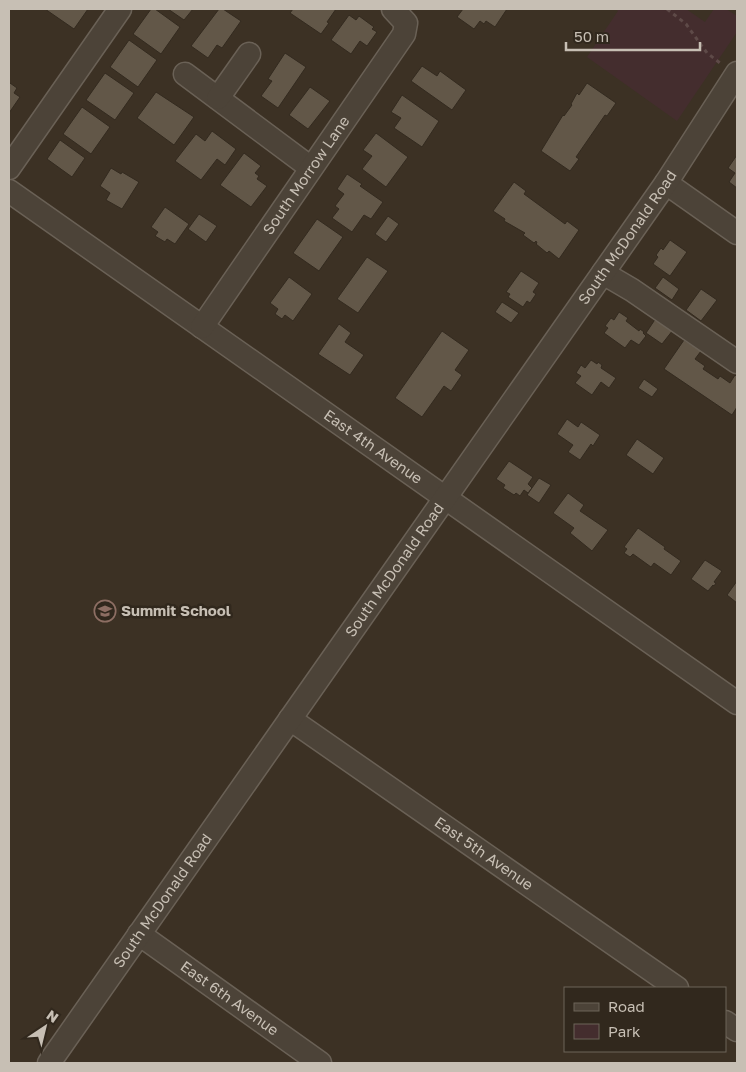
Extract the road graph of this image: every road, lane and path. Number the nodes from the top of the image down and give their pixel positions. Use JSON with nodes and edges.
{"nodes":[{"id":1,"x":120,"y":9,"type":"edge"},
{"id":2,"x":667,"y":9,"type":"edge"},
{"id":3,"x":400,"y":16,"type":"edge"},
{"id":4,"x":249,"y":54,"type":"dead end"},
{"id":5,"x":185,"y":74,"type":"dead end"},
{"id":6,"x":737,"y":74,"type":"edge"},
{"id":7,"x":218,"y":98,"type":"junction"},
{"id":8,"x":9,"y":168,"type":"edge"},
{"id":9,"x":311,"y":168,"type":"junction"},
{"id":10,"x":666,"y":182,"type":"junction"},
{"id":11,"x":9,"y":191,"type":"edge"},
{"id":12,"x":737,"y":233,"type":"edge"},
{"id":13,"x":602,"y":273,"type":"junction"},
{"id":14,"x":202,"y":327,"type":"junction"},
{"id":15,"x":737,"y":362,"type":"edge"},
{"id":16,"x":444,"y":498,"type":"junction"},
{"id":17,"x":737,"y":703,"type":"edge"},
{"id":18,"x":290,"y":719,"type":"junction"},
{"id":19,"x":139,"y":934,"type":"junction"},
{"id":20,"x":676,"y":987,"type":"edge"},
{"id":21,"x":726,"y":1023,"type":"edge"},
{"id":22,"x":737,"y":1030,"type":"edge"},
{"id":23,"x":49,"y":1063,"type":"edge"},
{"id":24,"x":320,"y":1063,"type":"edge"}],
"edges":[{"from":1,"to":8,"type":"street"},
{"from":2,"to":6,"type":"path"},
{"from":3,"to":9,"type":"street","name":"South Morrow Lane"},
{"from":4,"to":7,"type":"street"},
{"from":5,"to":7,"type":"street"},
{"from":6,"to":10,"type":"street","name":"South McDonald Road"},
{"from":7,"to":9,"type":"street"},
{"from":9,"to":14,"type":"street","name":"South Morrow Lane"},
{"from":10,"to":12,"type":"street"},
{"from":10,"to":13,"type":"street","name":"South McDonald Road"},
{"from":11,"to":14,"type":"street","name":"East 4th Avenue"},
{"from":13,"to":15,"type":"street"},
{"from":13,"to":16,"type":"street","name":"South McDonald Road"},
{"from":14,"to":16,"type":"street","name":"East 4th Avenue"},
{"from":16,"to":17,"type":"street","name":"East 4th Avenue"},
{"from":16,"to":18,"type":"street","name":"South McDonald Road"},
{"from":18,"to":19,"type":"street","name":"South McDonald Road"},
{"from":18,"to":20,"type":"street","name":"East 5th Avenue"},
{"from":19,"to":23,"type":"street","name":"South McDonald Road"},
{"from":19,"to":24,"type":"street","name":"East 6th Avenue"},
{"from":21,"to":22,"type":"street"}]}
